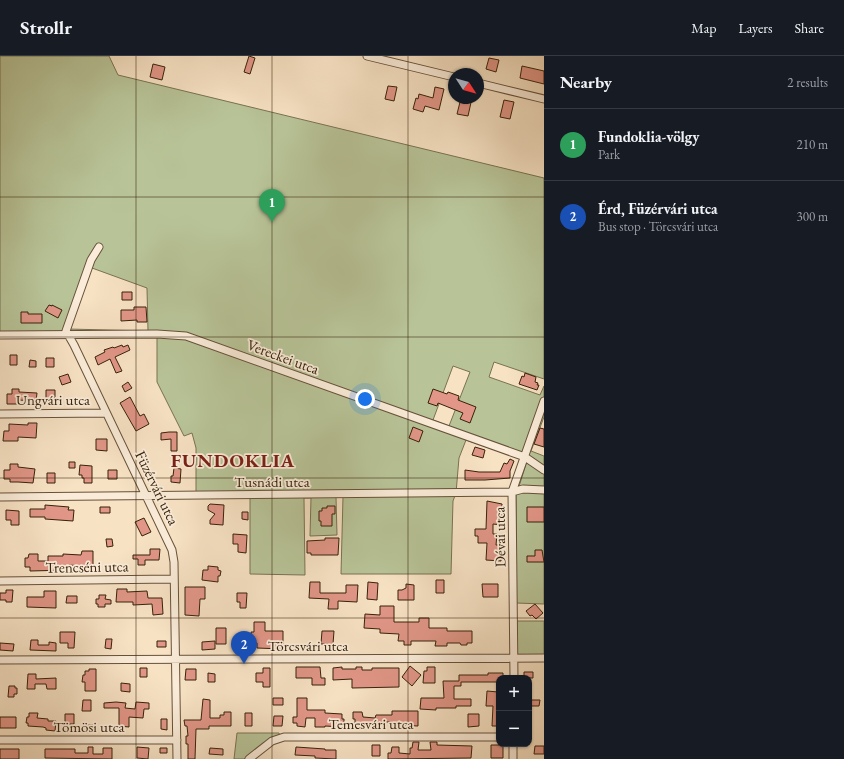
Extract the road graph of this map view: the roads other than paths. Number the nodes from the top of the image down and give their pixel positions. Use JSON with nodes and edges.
{"nodes":[{"id":1,"x":367,"y":56,"type":"edge"},
{"id":2,"x":448,"y":76,"type":"edge"},
{"id":3,"x":484,"y":84,"type":"edge"},
{"id":4,"x":544,"y":99,"type":"edge"},
{"id":5,"x":99,"y":247,"type":"dead end"},
{"id":6,"x":0,"y":335,"type":"edge"},
{"id":7,"x":67,"y":335,"type":"junction"},
{"id":8,"x":544,"y":401,"type":"edge"},
{"id":9,"x":106,"y":413,"type":"junction"},
{"id":10,"x":0,"y":414,"type":"edge"},
{"id":11,"x":525,"y":456,"type":"junction"},
{"id":12,"x":544,"y":470,"type":"edge"},
{"id":13,"x":544,"y":490,"type":"edge"},
{"id":14,"x":512,"y":492,"type":"junction"},
{"id":15,"x":146,"y":496,"type":"junction"},
{"id":16,"x":0,"y":497,"type":"edge"},
{"id":17,"x":174,"y":579,"type":"junction"},
{"id":18,"x":0,"y":581,"type":"edge"},
{"id":19,"x":176,"y":658,"type":"junction"},
{"id":20,"x":514,"y":658,"type":"junction"},
{"id":21,"x":544,"y":658,"type":"edge"},
{"id":22,"x":0,"y":660,"type":"edge"},
{"id":23,"x":514,"y":675,"type":"edge"},
{"id":24,"x":496,"y":737,"type":"edge"},
{"id":25,"x":0,"y":740,"type":"edge"},
{"id":26,"x":177,"y":740,"type":"junction"},
{"id":27,"x":513,"y":747,"type":"edge"},
{"id":28,"x":177,"y":759,"type":"edge"},
{"id":29,"x":249,"y":759,"type":"edge"},
{"id":30,"x":513,"y":759,"type":"edge"}],
"edges":[{"from":1,"to":2,"type":"street"},
{"from":3,"to":4,"type":"street"},
{"from":5,"to":7,"type":"street"},
{"from":6,"to":7,"type":"street","name":"Vereckei utca"},
{"from":7,"to":9,"type":"street","name":"Füzérvári utca"},
{"from":7,"to":11,"type":"street","name":"Vereckei utca"},
{"from":8,"to":11,"type":"street","name":"Dévai utca"},
{"from":9,"to":10,"type":"street","name":"Ungvári utca"},
{"from":9,"to":15,"type":"street","name":"Füzérvári utca"},
{"from":11,"to":12,"type":"street","name":"Vereckei utca"},
{"from":11,"to":14,"type":"street","name":"Dévai utca"},
{"from":13,"to":14,"type":"street","name":"Tusnádi utca"},
{"from":14,"to":15,"type":"street","name":"Tusnádi utca"},
{"from":14,"to":20,"type":"street","name":"Dévai utca"},
{"from":15,"to":16,"type":"street","name":"Tusnádi utca"},
{"from":15,"to":17,"type":"street","name":"Füzérvári utca"},
{"from":17,"to":18,"type":"street","name":"Trencséni utca"},
{"from":17,"to":19,"type":"street","name":"Füzérvári utca"},
{"from":19,"to":20,"type":"street","name":"Törcsvári utca"},
{"from":19,"to":22,"type":"street","name":"Törcsvári utca"},
{"from":19,"to":26,"type":"street","name":"Füzérvári utca"},
{"from":20,"to":21,"type":"street","name":"Törcsvári utca"},
{"from":20,"to":23,"type":"street","name":"Dévai utca"},
{"from":24,"to":29,"type":"street","name":"Temesvári utca"},
{"from":25,"to":26,"type":"street","name":"Tömösi utca"},
{"from":26,"to":28,"type":"street","name":"Füzérvári utca"},
{"from":27,"to":30,"type":"street"}]}
